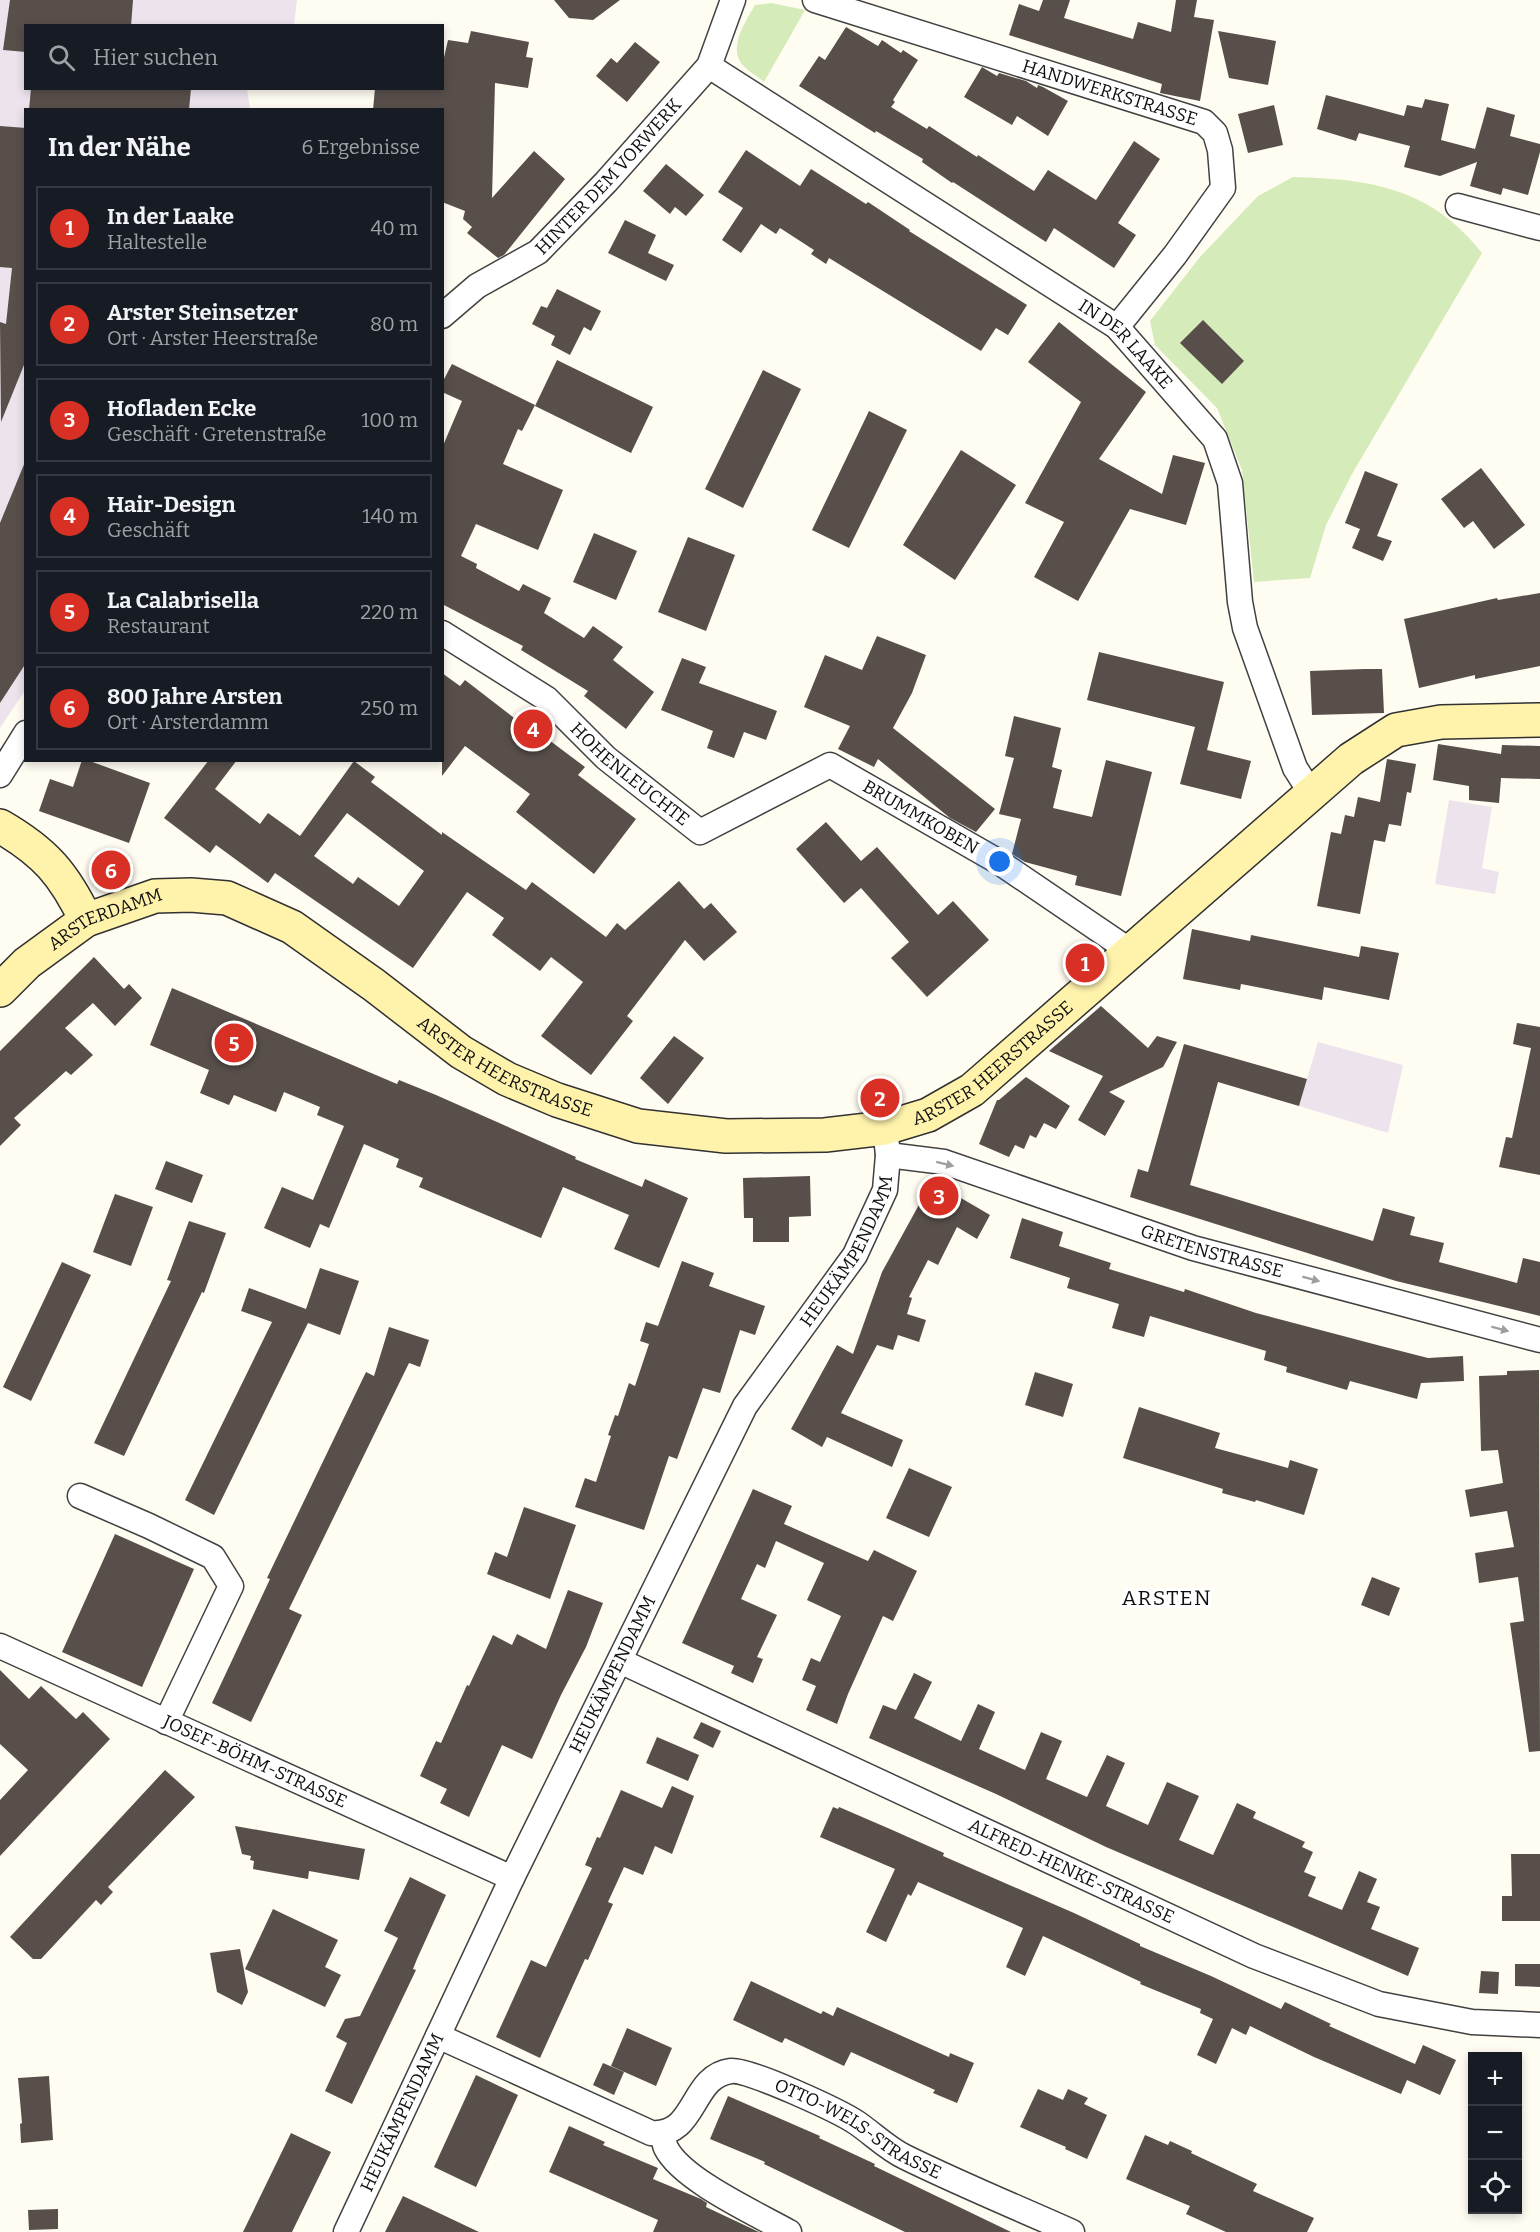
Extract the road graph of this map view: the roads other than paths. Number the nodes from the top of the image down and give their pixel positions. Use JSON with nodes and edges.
{"nodes":[{"id":1,"x":733,"y":0,"type":"edge"},
{"id":2,"x":815,"y":0,"type":"edge"},
{"id":3,"x":709,"y":66,"type":"junction"},
{"id":4,"x":1458,"y":206,"type":"dead end"},
{"id":5,"x":1540,"y":228,"type":"edge"},
{"id":6,"x":444,"y":314,"type":"edge"},
{"id":7,"x":1118,"y":327,"type":"junction"},
{"id":8,"x":444,"y":634,"type":"edge"},
{"id":9,"x":1540,"y":720,"type":"edge"},
{"id":10,"x":24,"y":736,"type":"edge"},
{"id":11,"x":0,"y":775,"type":"edge"},
{"id":12,"x":1311,"y":793,"type":"junction"},
{"id":13,"x":0,"y":826,"type":"edge"},
{"id":14,"x":700,"y":832,"type":"joint"},
{"id":15,"x":227,"y":898,"type":"joint"},
{"id":16,"x":86,"y":920,"type":"junction"},
{"id":17,"x":1130,"y":951,"type":"junction"},
{"id":18,"x":0,"y":990,"type":"edge"},
{"id":19,"x":886,"y":1142,"type":"junction"},
{"id":20,"x":1540,"y":1340,"type":"edge"},
{"id":21,"x":80,"y":1496,"type":"dead end"},
{"id":22,"x":0,"y":1646,"type":"edge"},
{"id":23,"x":620,"y":1661,"type":"junction"},
{"id":24,"x":166,"y":1722,"type":"junction"},
{"id":25,"x":512,"y":1878,"type":"junction"},
{"id":26,"x":1540,"y":2025,"type":"edge"},
{"id":27,"x":438,"y":2037,"type":"junction"},
{"id":28,"x":663,"y":2134,"type":"junction"},
{"id":29,"x":346,"y":2232,"type":"edge"},
{"id":30,"x":789,"y":2232,"type":"edge"},
{"id":31,"x":1072,"y":2232,"type":"edge"}],
"edges":[{"from":1,"to":3,"type":"street","name":"HINTER DEM VORWERK"},
{"from":2,"to":7,"type":"street","name":"HANDWERKSTRASSE"},
{"from":3,"to":6,"type":"street","name":"HINTER DEM VORWERK"},
{"from":3,"to":7,"type":"street","name":"IN DER LAAKE"},
{"from":4,"to":5,"type":"street"},
{"from":7,"to":12,"type":"street","name":"IN DER LAAKE"},
{"from":8,"to":14,"type":"street","name":"HOHENLEUCHTE"},
{"from":9,"to":12,"type":"street","name":"ARSTER HEERSTRASSE"},
{"from":10,"to":11,"type":"street"},
{"from":12,"to":17,"type":"street","name":"ARSTER HEERSTRASSE"},
{"from":13,"to":16,"type":"street"},
{"from":14,"to":17,"type":"street","name":"BRUMMKOBEN"},
{"from":15,"to":16,"type":"street","name":"ARSTERDAMM"},
{"from":15,"to":19,"type":"street","name":"ARSTER HEERSTRASSE"},
{"from":16,"to":18,"type":"street","name":"ARSTERDAMM"},
{"from":17,"to":19,"type":"street","name":"ARSTER HEERSTRASSE"},
{"from":19,"to":20,"type":"street","name":"GRETENSTRASSE","one_way":true},
{"from":19,"to":23,"type":"street","name":"HEUKÄMPENDAMM"},
{"from":21,"to":24,"type":"street"},
{"from":22,"to":24,"type":"street","name":"JOSEF-BÖHM-STRASSE"},
{"from":23,"to":25,"type":"street","name":"HEUKÄMPENDAMM"},
{"from":23,"to":26,"type":"street","name":"ALFRED-HENKE-STRASSE"},
{"from":24,"to":25,"type":"street","name":"JOSEF-BÖHM-STRASSE"},
{"from":25,"to":27,"type":"street","name":"HEUKÄMPENDAMM"},
{"from":27,"to":28,"type":"street"},
{"from":27,"to":29,"type":"street","name":"HEUKÄMPENDAMM"},
{"from":28,"to":30,"type":"street"},
{"from":28,"to":31,"type":"street","name":"OTTO-WELS-STRASSE"}]}
